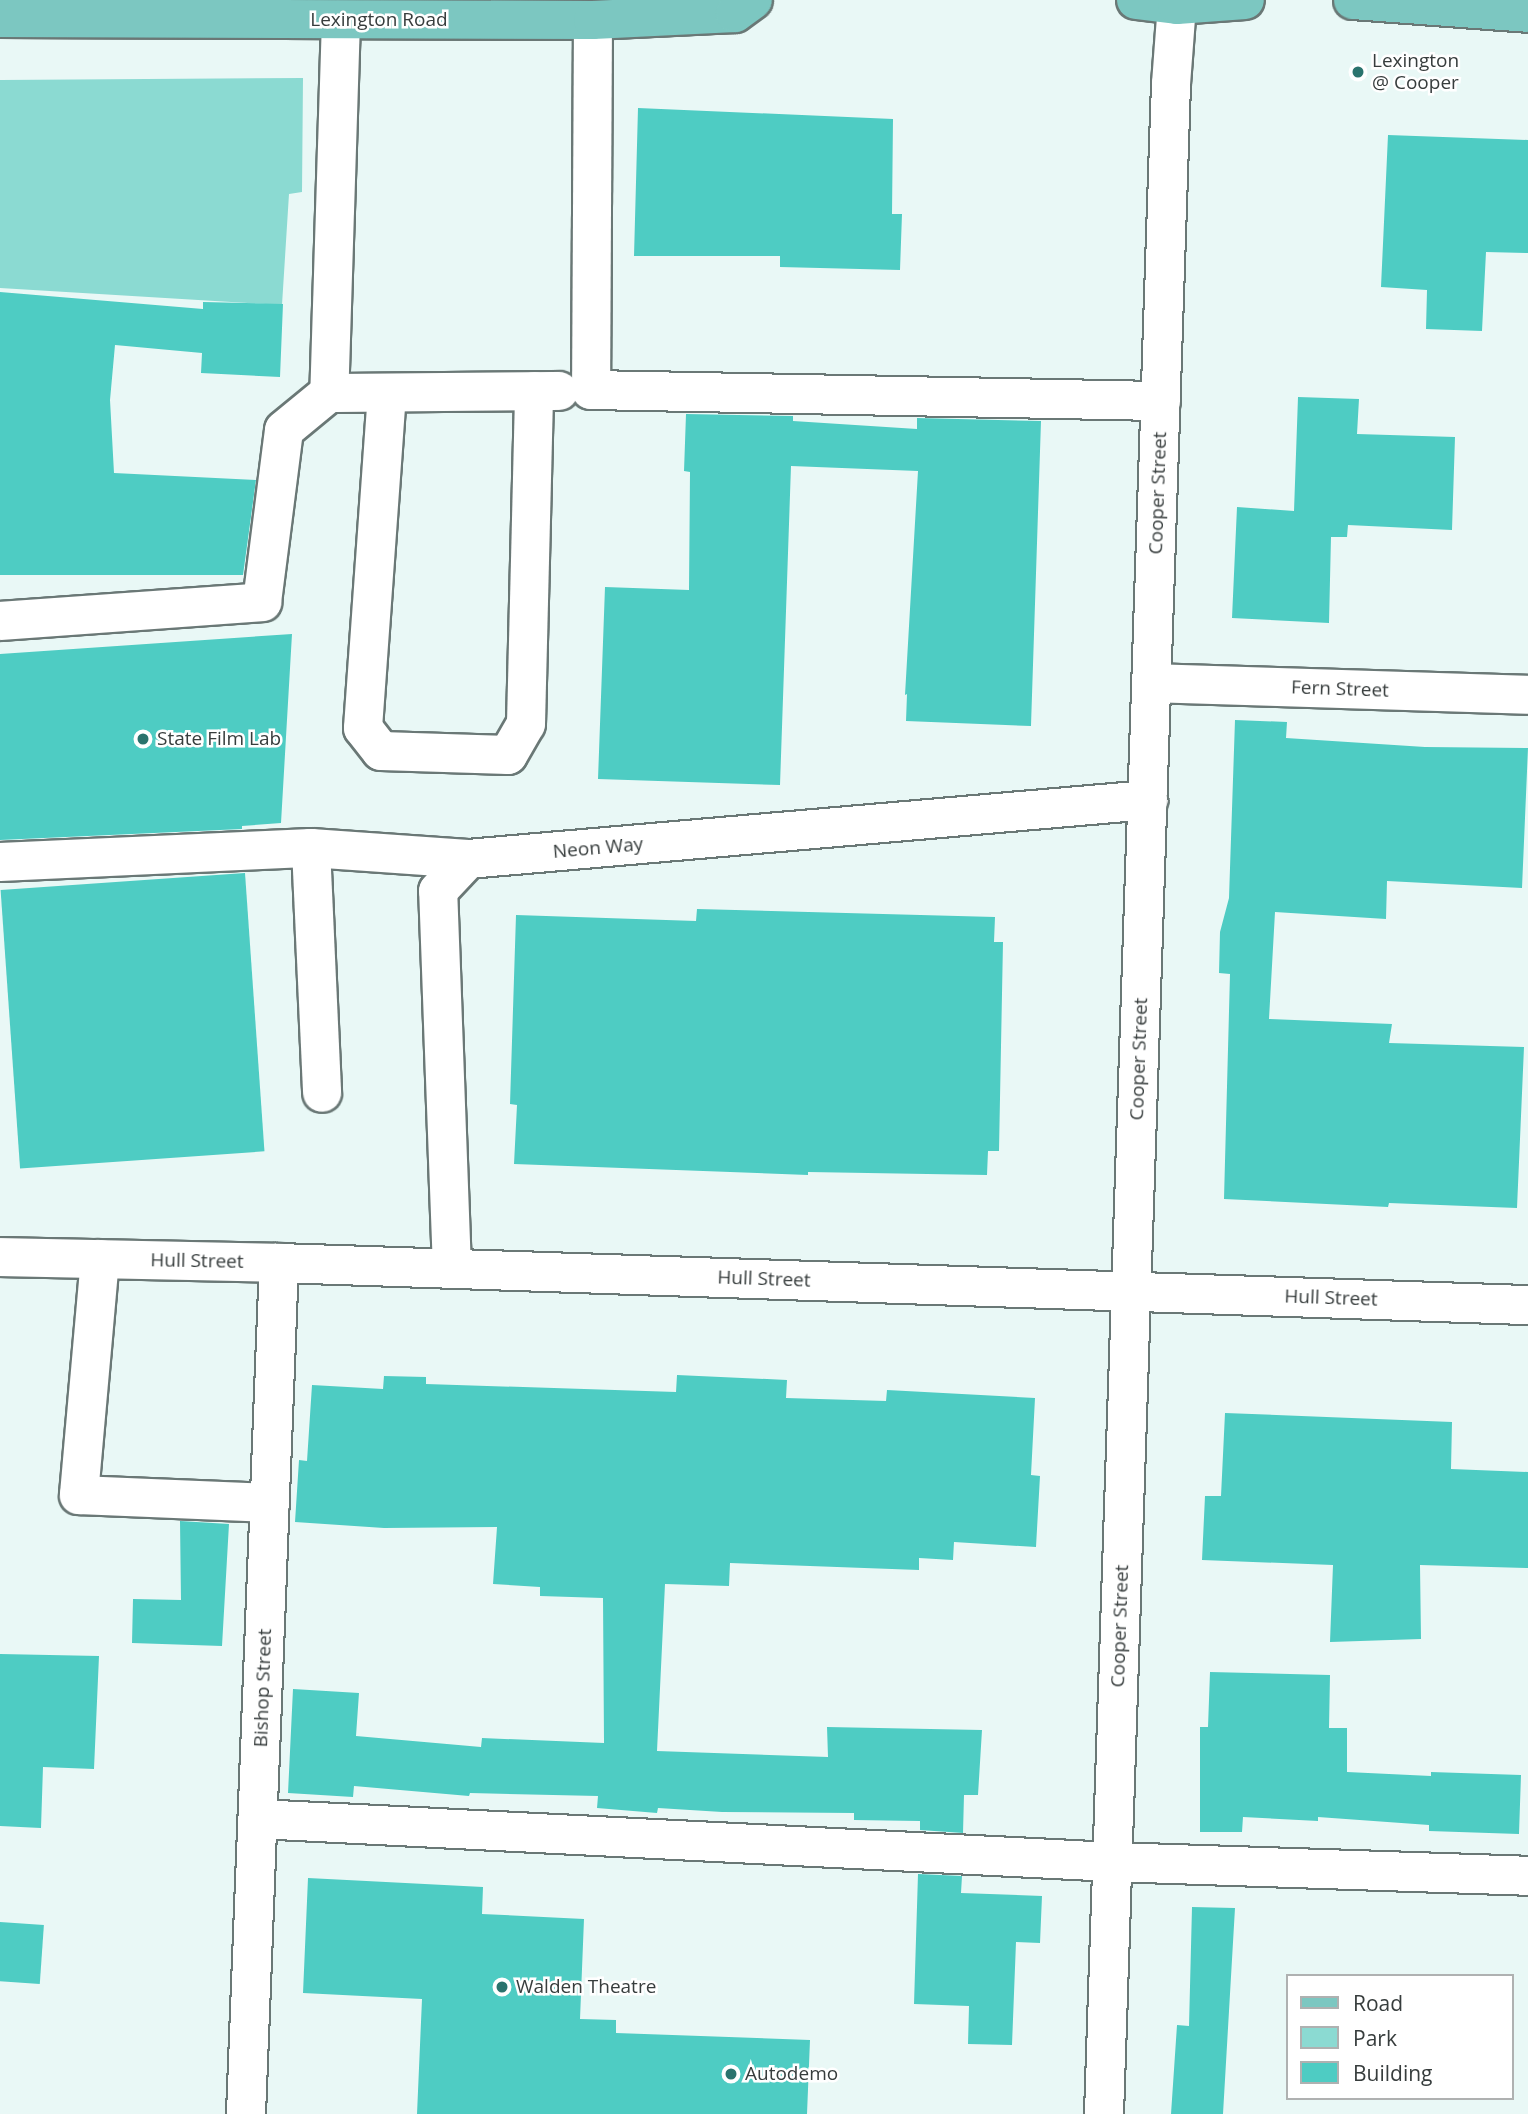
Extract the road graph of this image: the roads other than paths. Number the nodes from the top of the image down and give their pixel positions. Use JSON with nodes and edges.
{"nodes":[{"id":1,"x":753,"y":0,"type":"edge"},
{"id":2,"x":1136,"y":0,"type":"edge"},
{"id":3,"x":1245,"y":0,"type":"edge"},
{"id":4,"x":1353,"y":0,"type":"edge"},
{"id":5,"x":1177,"y":5,"type":"junction"},
{"id":6,"x":1515,"y":9,"type":"edge"},
{"id":7,"x":277,"y":10,"type":"edge"},
{"id":8,"x":0,"y":18,"type":"edge"},
{"id":9,"x":341,"y":20,"type":"junction"},
{"id":10,"x":593,"y":20,"type":"junction"},
{"id":11,"x":591,"y":390,"type":"junction"},
{"id":12,"x":534,"y":391,"type":"junction"},
{"id":13,"x":329,"y":393,"type":"junction"},
{"id":14,"x":387,"y":393,"type":"junction"},
{"id":15,"x":1161,"y":401,"type":"junction"},
{"id":16,"x":0,"y":621,"type":"edge"},
{"id":17,"x":1152,"y":683,"type":"junction"},
{"id":18,"x":1528,"y":695,"type":"edge"},
{"id":19,"x":1148,"y":800,"type":"junction"},
{"id":20,"x":311,"y":848,"type":"junction"},
{"id":21,"x":468,"y":859,"type":"junction"},
{"id":22,"x":0,"y":862,"type":"edge"},
{"id":23,"x":322,"y":1093,"type":"dead end"},
{"id":24,"x":0,"y":1257,"type":"edge"},
{"id":25,"x":100,"y":1259,"type":"junction"},
{"id":26,"x":279,"y":1263,"type":"junction"},
{"id":27,"x":452,"y":1269,"type":"junction"},
{"id":28,"x":1131,"y":1291,"type":"junction"},
{"id":29,"x":1528,"y":1305,"type":"edge"},
{"id":30,"x":270,"y":1503,"type":"junction"},
{"id":31,"x":258,"y":1819,"type":"junction"},
{"id":32,"x":1112,"y":1862,"type":"junction"},
{"id":33,"x":1528,"y":1876,"type":"edge"},
{"id":34,"x":246,"y":2114,"type":"edge"},
{"id":35,"x":1104,"y":2114,"type":"edge"}],
"edges":[{"from":1,"to":10,"type":"main road","name":"Lexington Road"},
{"from":2,"to":5,"type":"main road"},
{"from":3,"to":5,"type":"main road"},
{"from":4,"to":6,"type":"main road"},
{"from":5,"to":15,"type":"street","name":"Cooper Street"},
{"from":7,"to":8,"type":"main road","name":"Lexington Road"},
{"from":7,"to":9,"type":"main road","name":"Lexington Road"},
{"from":9,"to":10,"type":"main road","name":"Lexington Road"},
{"from":9,"to":13,"type":"street"},
{"from":10,"to":11,"type":"street"},
{"from":11,"to":12,"type":"street"},
{"from":11,"to":15,"type":"street"},
{"from":12,"to":14,"type":"street"},
{"from":12,"to":14,"type":"street"},
{"from":13,"to":14,"type":"street"},
{"from":13,"to":16,"type":"street"},
{"from":15,"to":17,"type":"street","name":"Cooper Street"},
{"from":17,"to":18,"type":"street","name":"Fern Street"},
{"from":17,"to":19,"type":"street","name":"Cooper Street"},
{"from":19,"to":21,"type":"street","name":"Neon Way"},
{"from":19,"to":28,"type":"street","name":"Cooper Street"},
{"from":20,"to":21,"type":"street","name":"Neon Way"},
{"from":20,"to":22,"type":"street","name":"Neon Way"},
{"from":20,"to":23,"type":"street"},
{"from":21,"to":27,"type":"street"},
{"from":24,"to":25,"type":"street","name":"Hull Street"},
{"from":25,"to":26,"type":"street","name":"Hull Street"},
{"from":25,"to":30,"type":"street"},
{"from":26,"to":27,"type":"street","name":"Hull Street"},
{"from":26,"to":30,"type":"street","name":"Bishop Street"},
{"from":27,"to":28,"type":"street","name":"Hull Street"},
{"from":28,"to":29,"type":"street","name":"Hull Street"},
{"from":28,"to":32,"type":"street","name":"Cooper Street"},
{"from":30,"to":31,"type":"street","name":"Bishop Street"},
{"from":31,"to":32,"type":"street"},
{"from":31,"to":34,"type":"street","name":"Bishop Street"},
{"from":32,"to":33,"type":"street"},
{"from":32,"to":35,"type":"street","name":"Cooper Street"}]}
